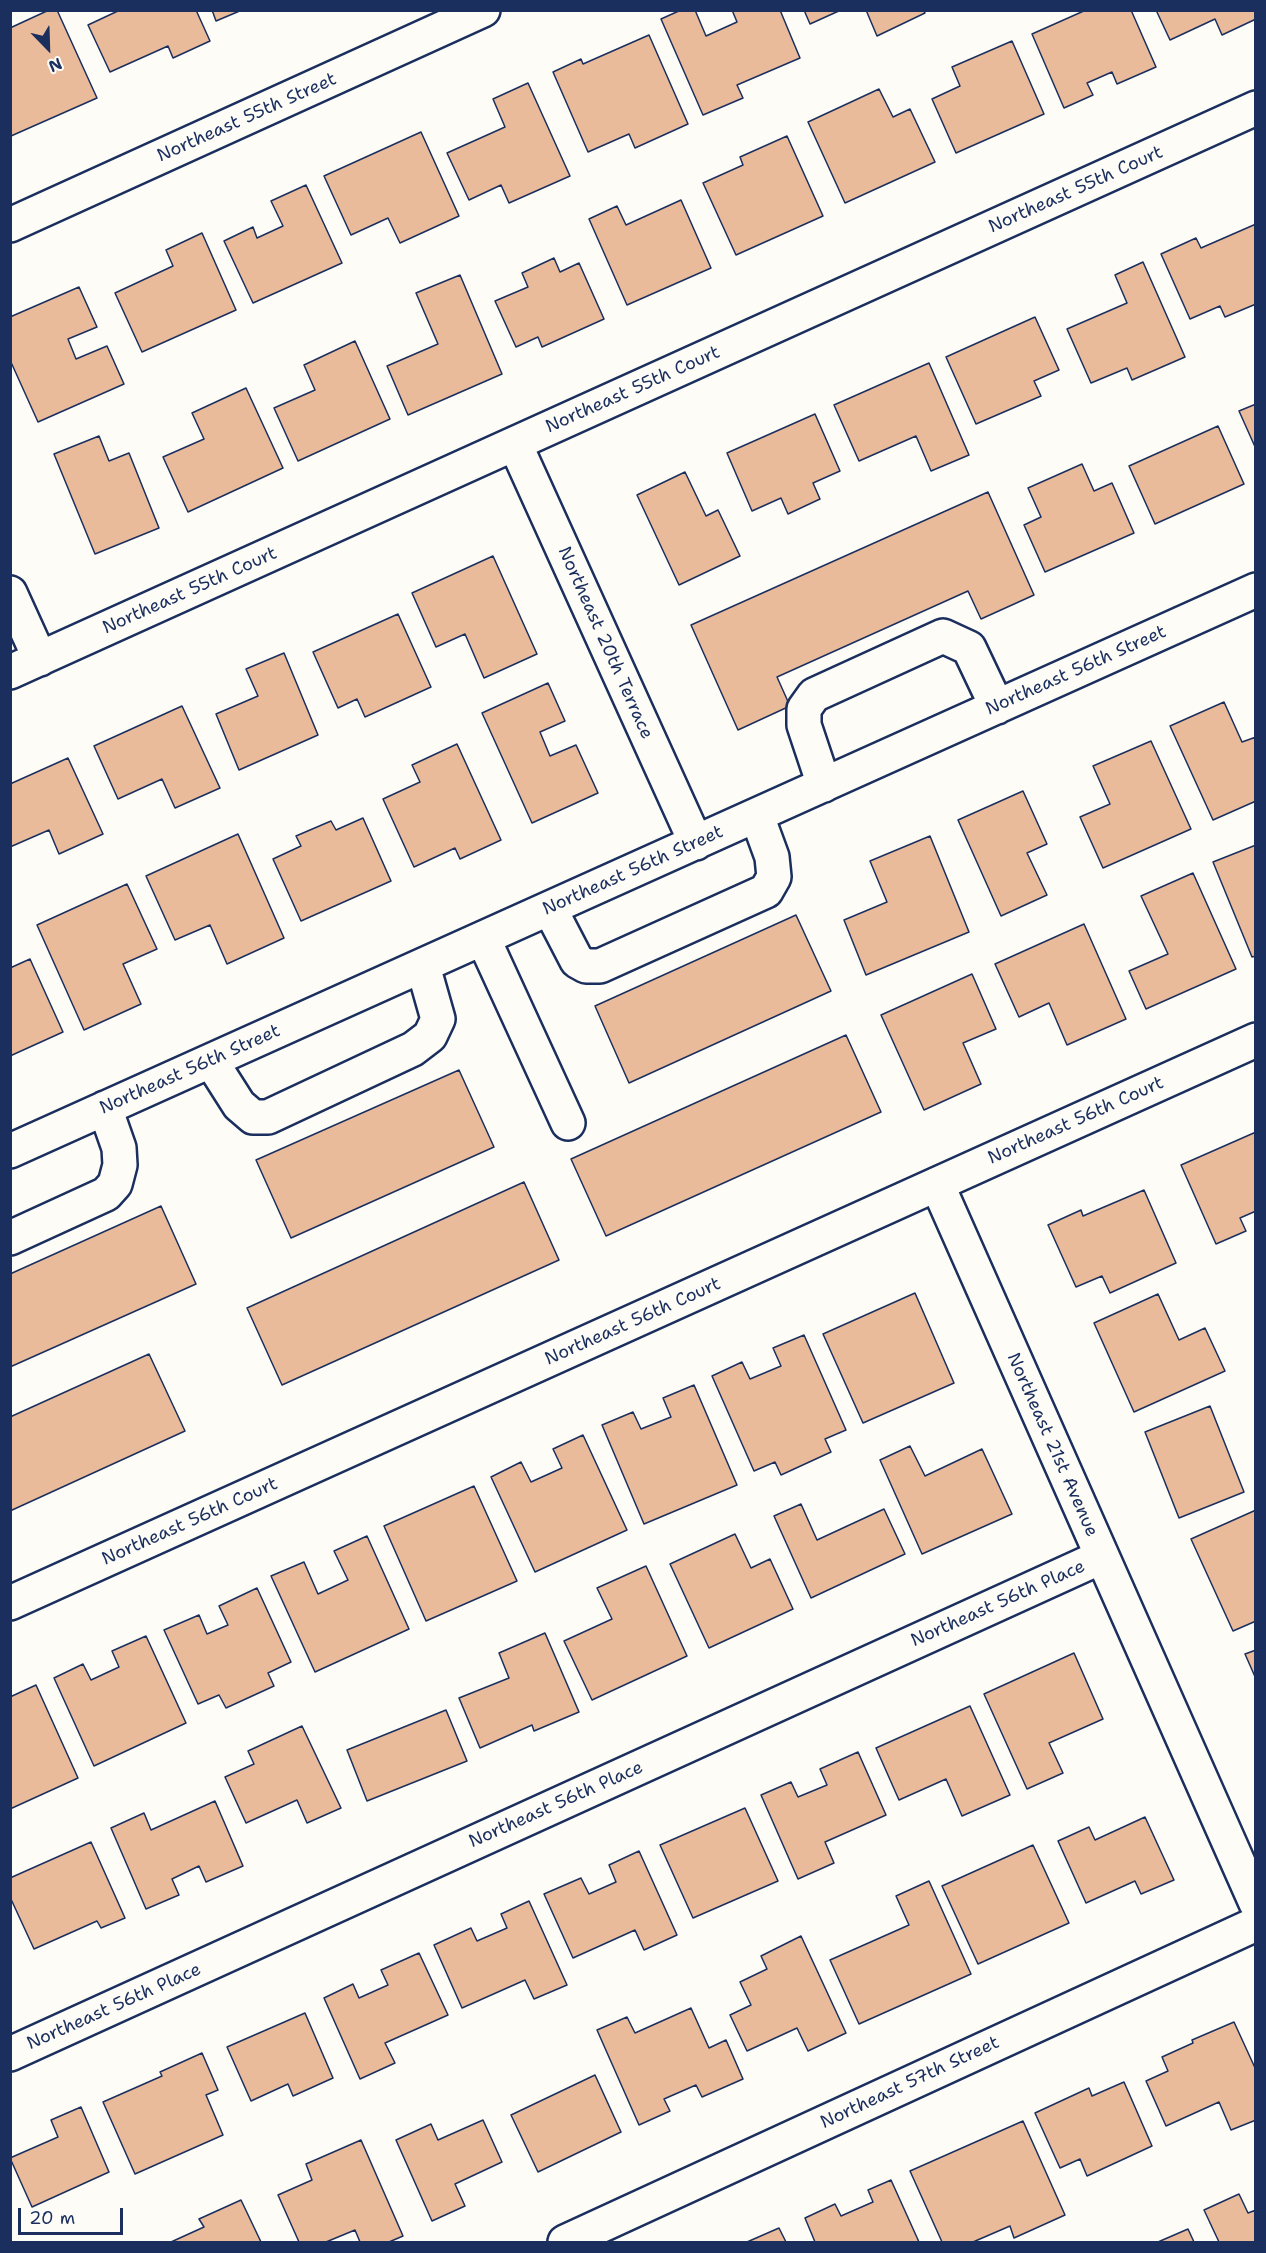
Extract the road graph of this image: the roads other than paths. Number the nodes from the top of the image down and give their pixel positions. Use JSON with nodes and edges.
{"nodes":[{"id":1,"x":483,"y":10,"type":"edge"},
{"id":2,"x":1256,"y":108,"type":"edge"},
{"id":3,"x":10,"y":225,"type":"edge"},
{"id":4,"x":515,"y":444,"type":"junction"},
{"id":5,"x":1256,"y":590,"type":"edge"},
{"id":6,"x":10,"y":593,"type":"edge"},
{"id":7,"x":40,"y":659,"type":"junction"},
{"id":8,"x":10,"y":672,"type":"edge"},
{"id":9,"x":997,"y":707,"type":"junction"},
{"id":10,"x":824,"y":785,"type":"junction"},
{"id":11,"x":757,"y":816,"type":"junction"},
{"id":12,"x":696,"y":843,"type":"junction"},
{"id":13,"x":550,"y":909,"type":"junction"},
{"id":14,"x":483,"y":938,"type":"junction"},
{"id":15,"x":423,"y":966,"type":"junction"},
{"id":16,"x":1256,"y":1040,"type":"edge"},
{"id":17,"x":211,"y":1061,"type":"junction"},
{"id":18,"x":105,"y":1108,"type":"junction"},
{"id":19,"x":567,"y":1123,"type":"dead end"},
{"id":20,"x":10,"y":1151,"type":"edge"},
{"id":21,"x":937,"y":1184,"type":"junction"},
{"id":22,"x":10,"y":1239,"type":"edge"},
{"id":23,"x":1101,"y":1557,"type":"junction"},
{"id":24,"x":10,"y":1603,"type":"edge"},
{"id":25,"x":1256,"y":1903,"type":"edge"},
{"id":26,"x":1256,"y":1923,"type":"edge"},
{"id":27,"x":10,"y":2054,"type":"edge"},
{"id":28,"x":565,"y":2242,"type":"edge"}],
"edges":[{"from":1,"to":3,"type":"street","name":"Northeast 55th Street"},
{"from":2,"to":4,"type":"street","name":"Northeast 55th Court"},
{"from":4,"to":7,"type":"street","name":"Northeast 55th Court"},
{"from":4,"to":12,"type":"street","name":"Northeast 20th Terrace"},
{"from":5,"to":9,"type":"street","name":"Northeast 56th Street"},
{"from":6,"to":7,"type":"street"},
{"from":7,"to":8,"type":"street","name":"Northeast 55th Court"},
{"from":9,"to":10,"type":"street","name":"Northeast 56th Street"},
{"from":9,"to":10,"type":"street"},
{"from":10,"to":11,"type":"street","name":"Northeast 56th Street"},
{"from":11,"to":12,"type":"street","name":"Northeast 56th Street"},
{"from":11,"to":13,"type":"street"},
{"from":12,"to":13,"type":"street","name":"Northeast 56th Street"},
{"from":13,"to":14,"type":"street","name":"Northeast 56th Street"},
{"from":14,"to":15,"type":"street","name":"Northeast 56th Street"},
{"from":14,"to":19,"type":"street"},
{"from":15,"to":17,"type":"street","name":"Northeast 56th Street"},
{"from":15,"to":17,"type":"street"},
{"from":16,"to":21,"type":"street","name":"Northeast 56th Court"},
{"from":17,"to":18,"type":"street","name":"Northeast 56th Street"},
{"from":18,"to":20,"type":"street","name":"Northeast 56th Street"},
{"from":18,"to":22,"type":"street"},
{"from":21,"to":23,"type":"street","name":"Northeast 21st Avenue"},
{"from":21,"to":24,"type":"street","name":"Northeast 56th Court"},
{"from":23,"to":25,"type":"street","name":"Northeast 21st Avenue"},
{"from":23,"to":27,"type":"street","name":"Northeast 56th Place"},
{"from":26,"to":28,"type":"street","name":"Northeast 57th Street"}]}
